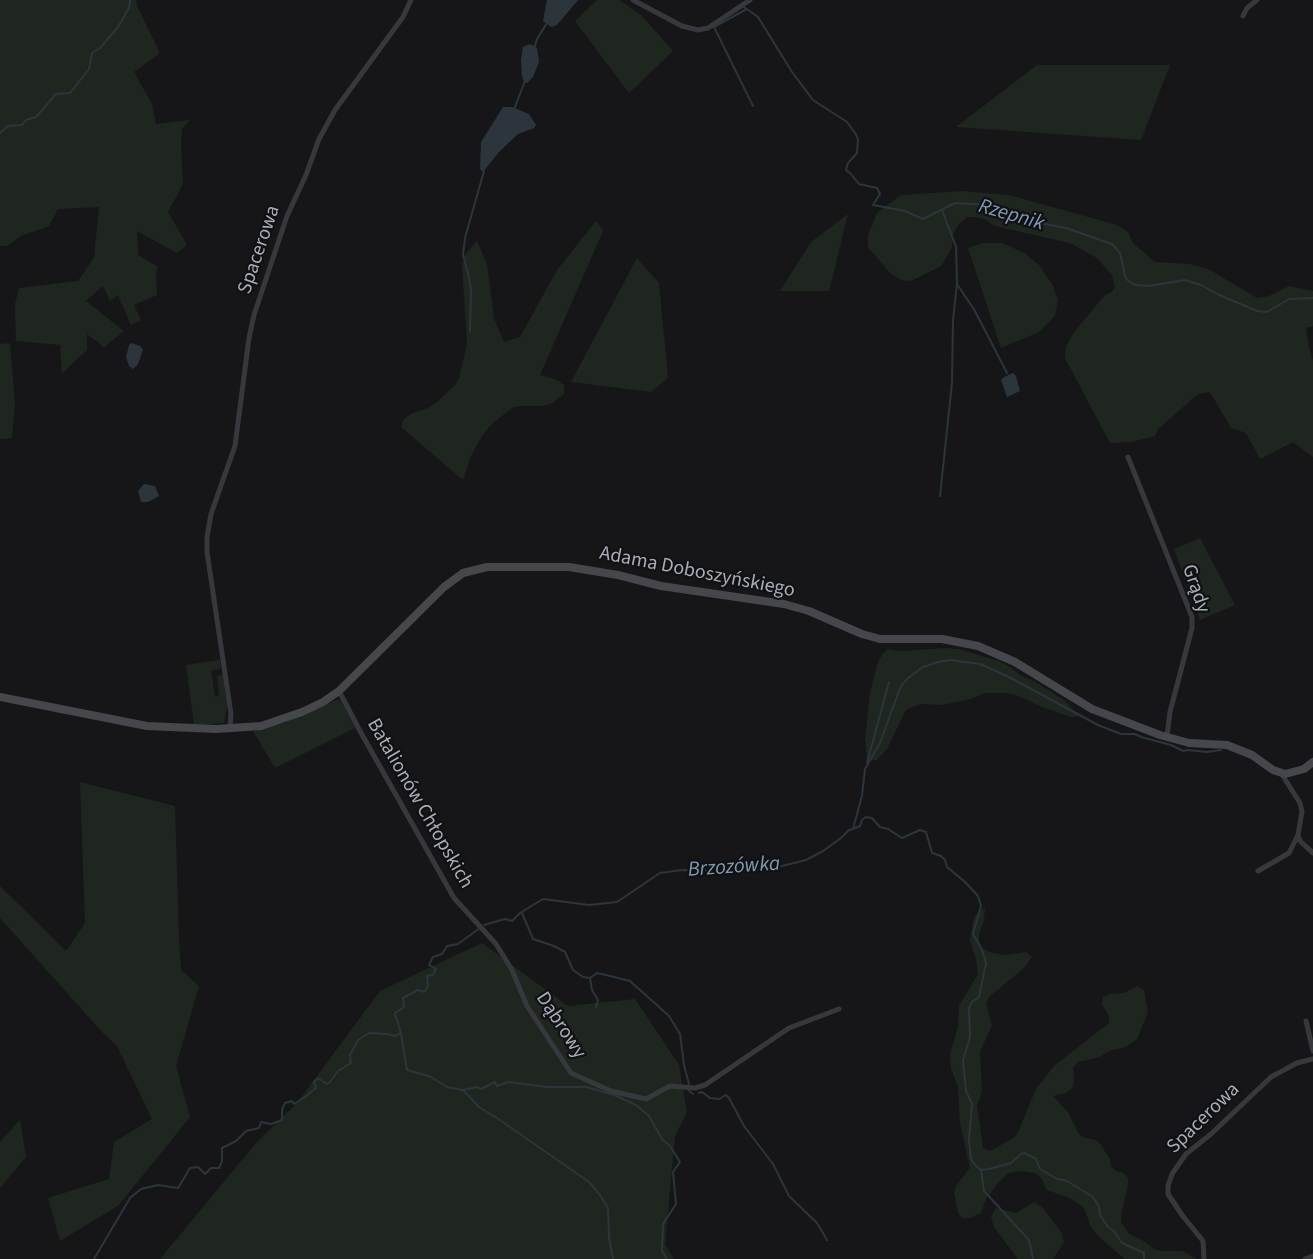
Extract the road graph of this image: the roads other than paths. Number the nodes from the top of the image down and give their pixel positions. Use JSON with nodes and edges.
{"nodes":[{"id":1,"x":411,"y":0,"type":"edge"},
{"id":2,"x":633,"y":0,"type":"edge"},
{"id":3,"x":750,"y":0,"type":"edge"},
{"id":4,"x":1257,"y":0,"type":"edge"},
{"id":5,"x":1243,"y":16,"type":"dead end"},
{"id":6,"x":1128,"y":457,"type":"dead end"},
{"id":7,"x":339,"y":691,"type":"junction"},
{"id":8,"x":0,"y":697,"type":"edge"},
{"id":9,"x":233,"y":728,"type":"junction"},
{"id":10,"x":1167,"y":736,"type":"junction"},
{"id":11,"x":1313,"y":762,"type":"edge"},
{"id":12,"x":1281,"y":773,"type":"junction"},
{"id":13,"x":1298,"y":835,"type":"junction"},
{"id":14,"x":1313,"y":853,"type":"edge"},
{"id":15,"x":1258,"y":871,"type":"dead end"},
{"id":16,"x":481,"y":926,"type":"joint"},
{"id":17,"x":839,"y":1009,"type":"dead end"},
{"id":18,"x":1306,"y":1021,"type":"dead end"},
{"id":19,"x":1313,"y":1051,"type":"edge"},
{"id":20,"x":1313,"y":1059,"type":"edge"},
{"id":21,"x":1313,"y":1256,"type":"edge"},
{"id":22,"x":1204,"y":1259,"type":"edge"},
{"id":23,"x":1305,"y":1259,"type":"edge"}],
"edges":[{"from":1,"to":9,"type":"street","name":"Spacerowa"},
{"from":2,"to":3,"type":"street"},
{"from":4,"to":5,"type":"street"},
{"from":6,"to":10,"type":"street","name":"Grądy"},
{"from":7,"to":9,"type":"street","name":"Adama Doboszyńskiego"},
{"from":7,"to":10,"type":"street","name":"Adama Doboszyńskiego"},
{"from":7,"to":16,"type":"street","name":"Batalionów Chłopskich"},
{"from":8,"to":9,"type":"street","name":"Adama Doboszyńskiego"},
{"from":10,"to":12,"type":"street","name":"Adama Doboszyńskiego"},
{"from":11,"to":12,"type":"street"},
{"from":12,"to":13,"type":"street"},
{"from":13,"to":14,"type":"street"},
{"from":13,"to":15,"type":"street"},
{"from":16,"to":17,"type":"street","name":"Dąbrowy"},
{"from":18,"to":19,"type":"street"},
{"from":20,"to":22,"type":"street","name":"Spacerowa"},
{"from":21,"to":23,"type":"street"}]}
